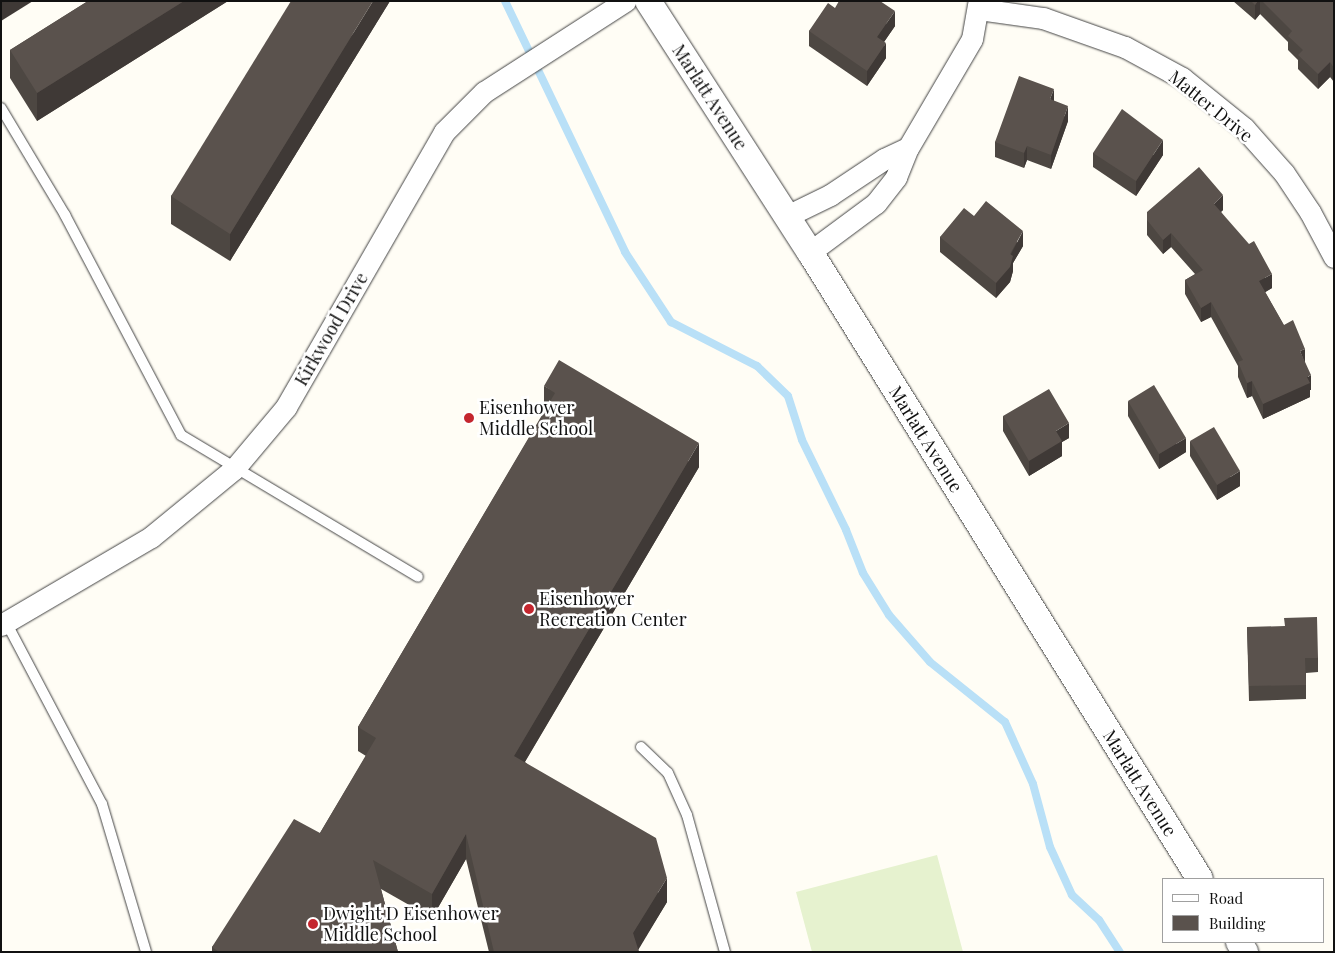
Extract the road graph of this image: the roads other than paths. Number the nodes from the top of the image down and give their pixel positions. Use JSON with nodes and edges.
{"nodes":[{"id":1,"x":625,"y":1,"type":"edge"},
{"id":2,"x":648,"y":1,"type":"edge"},
{"id":3,"x":979,"y":5,"type":"edge"},
{"id":4,"x":1,"y":108,"type":"edge"},
{"id":5,"x":908,"y":148,"type":"junction"},
{"id":6,"x":787,"y":216,"type":"junction"},
{"id":7,"x":810,"y":252,"type":"junction"},
{"id":8,"x":1334,"y":257,"type":"edge"},
{"id":9,"x":234,"y":469,"type":"junction"},
{"id":10,"x":418,"y":577,"type":"dead end"},
{"id":11,"x":4,"y":624,"type":"edge"},
{"id":12,"x":641,"y":747,"type":"dead end"},
{"id":13,"x":1199,"y":878,"type":"edge"},
{"id":14,"x":146,"y":952,"type":"edge"},
{"id":15,"x":725,"y":952,"type":"edge"}],
"edges":[{"from":1,"to":9,"type":"street","name":"Kirkwood Drive"},
{"from":2,"to":6,"type":"street","name":"Marlatt Avenue"},
{"from":3,"to":5,"type":"street"},
{"from":3,"to":8,"type":"street","name":"Matter Drive"},
{"from":4,"to":9,"type":"lane"},
{"from":5,"to":6,"type":"street"},
{"from":5,"to":7,"type":"street"},
{"from":6,"to":7,"type":"street","name":"Marlatt Avenue"},
{"from":7,"to":13,"type":"street","name":"Marlatt Avenue"},
{"from":9,"to":10,"type":"lane"},
{"from":9,"to":11,"type":"street","name":"Kirkwood Drive"},
{"from":11,"to":14,"type":"lane"},
{"from":12,"to":15,"type":"lane"}]}
